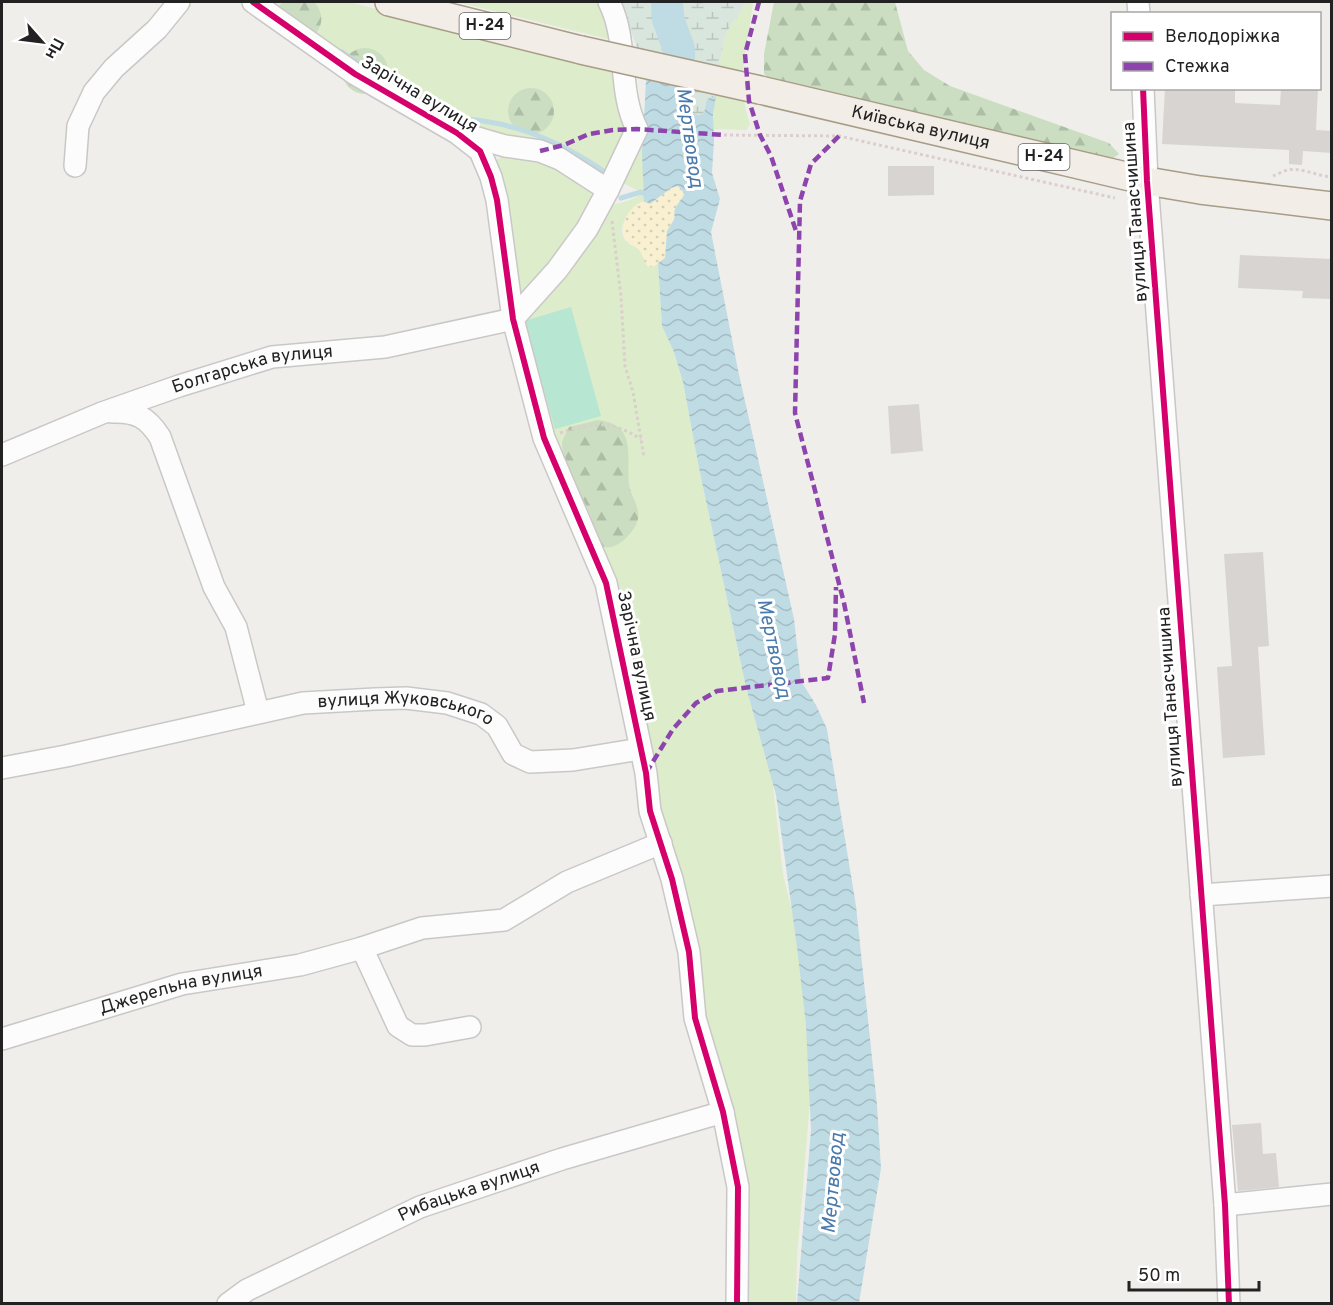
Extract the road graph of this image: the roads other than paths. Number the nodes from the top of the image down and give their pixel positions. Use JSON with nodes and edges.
{"nodes":[{"id":1,"x":179,"y":2,"type":"edge"},
{"id":2,"x":253,"y":2,"type":"edge"},
{"id":3,"x":389,"y":2,"type":"edge"},
{"id":4,"x":609,"y":2,"type":"edge"},
{"id":5,"x":1143,"y":90,"type":"edge"},
{"id":6,"x":457,"y":133,"type":"junction"},
{"id":7,"x":75,"y":166,"type":"dead end"},
{"id":8,"x":1147,"y":180,"type":"junction"},
{"id":9,"x":608,"y":190,"type":"junction"},
{"id":10,"x":1332,"y":206,"type":"edge"},
{"id":11,"x":513,"y":319,"type":"junction"},
{"id":12,"x":102,"y":413,"type":"junction"},
{"id":13,"x":2,"y":455,"type":"edge"},
{"id":14,"x":258,"y":712,"type":"junction"},
{"id":15,"x":640,"y":749,"type":"junction"},
{"id":16,"x":2,"y":768,"type":"edge"},
{"id":17,"x":661,"y":843,"type":"junction"},
{"id":18,"x":1332,"y":886,"type":"edge"},
{"id":19,"x":1201,"y":895,"type":"junction"},
{"id":20,"x":363,"y":948,"type":"junction"},
{"id":21,"x":470,"y":1028,"type":"dead end"},
{"id":22,"x":2,"y":1039,"type":"edge"},
{"id":23,"x":723,"y":1112,"type":"junction"},
{"id":24,"x":1332,"y":1194,"type":"edge"},
{"id":25,"x":1225,"y":1205,"type":"junction"},
{"id":26,"x":228,"y":1304,"type":"edge"},
{"id":27,"x":737,"y":1304,"type":"edge"},
{"id":28,"x":1229,"y":1304,"type":"edge"}],
"edges":[{"from":1,"to":7,"type":"street"},
{"from":2,"to":6,"type":"street","name":"Зарічна вулиця"},
{"from":3,"to":8,"type":"main road","name":"Київська вулиця","number":"Н-24","bridge":true},
{"from":4,"to":9,"type":"street"},
{"from":5,"to":8,"type":"street","name":"вулиця Танасчишина"},
{"from":6,"to":9,"type":"street"},
{"from":6,"to":11,"type":"street","name":"Зарічна вулиця"},
{"from":8,"to":10,"type":"main road","name":"Київська вулиця","number":"Н-24"},
{"from":8,"to":19,"type":"street","name":"вулиця Танасчишина"},
{"from":9,"to":11,"type":"street"},
{"from":11,"to":12,"type":"street","name":"Болгарська вулиця"},
{"from":11,"to":15,"type":"street","name":"Зарічна вулиця"},
{"from":12,"to":13,"type":"street","name":"Болгарська вулиця"},
{"from":12,"to":14,"type":"street"},
{"from":14,"to":15,"type":"street","name":"вулиця Жуковського"},
{"from":14,"to":16,"type":"street","name":"вулиця Жуковського"},
{"from":15,"to":17,"type":"street","name":"Зарічна вулиця"},
{"from":17,"to":20,"type":"street","name":"Джерельна вулиця"},
{"from":17,"to":23,"type":"street","name":"Зарічна вулиця"},
{"from":18,"to":19,"type":"street"},
{"from":19,"to":25,"type":"street","name":"вулиця Танасчишина"},
{"from":20,"to":21,"type":"street"},
{"from":20,"to":22,"type":"street","name":"Джерельна вулиця"},
{"from":23,"to":26,"type":"street","name":"Рибацька вулиця"},
{"from":23,"to":27,"type":"street","name":"Зарічна вулиця"},
{"from":24,"to":25,"type":"street"},
{"from":25,"to":28,"type":"street","name":"вулиця Танасчишина"}]}
